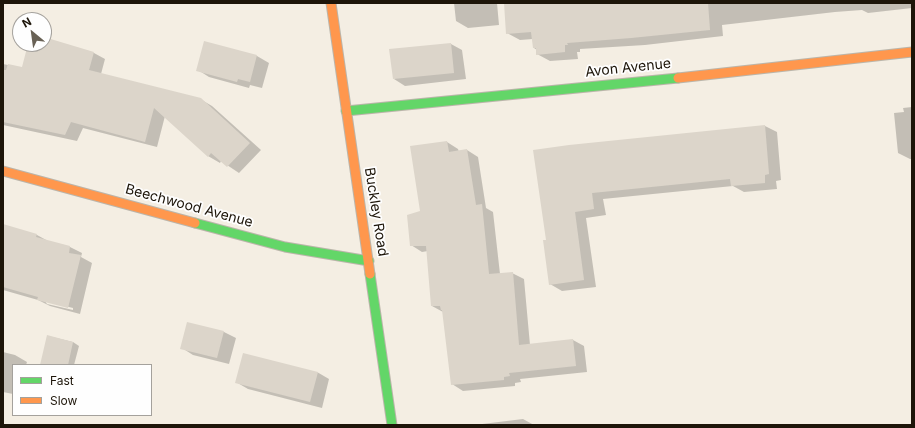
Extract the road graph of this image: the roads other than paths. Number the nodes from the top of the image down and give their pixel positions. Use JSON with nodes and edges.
{"nodes":[{"id":1,"x":332,"y":3,"type":"edge"},
{"id":2,"x":912,"y":52,"type":"edge"},
{"id":3,"x":346,"y":111,"type":"junction"},
{"id":4,"x":3,"y":171,"type":"edge"},
{"id":5,"x":370,"y":261,"type":"junction"},
{"id":6,"x":392,"y":425,"type":"edge"}],
"edges":[{"from":1,"to":3,"type":"street","name":"Buckley Road"},
{"from":2,"to":3,"type":"street","name":"Avon Avenue"},
{"from":3,"to":5,"type":"street","name":"Buckley Road"},
{"from":4,"to":5,"type":"street","name":"Beechwood Avenue"},
{"from":5,"to":6,"type":"street","name":"Buckley Road"}]}
